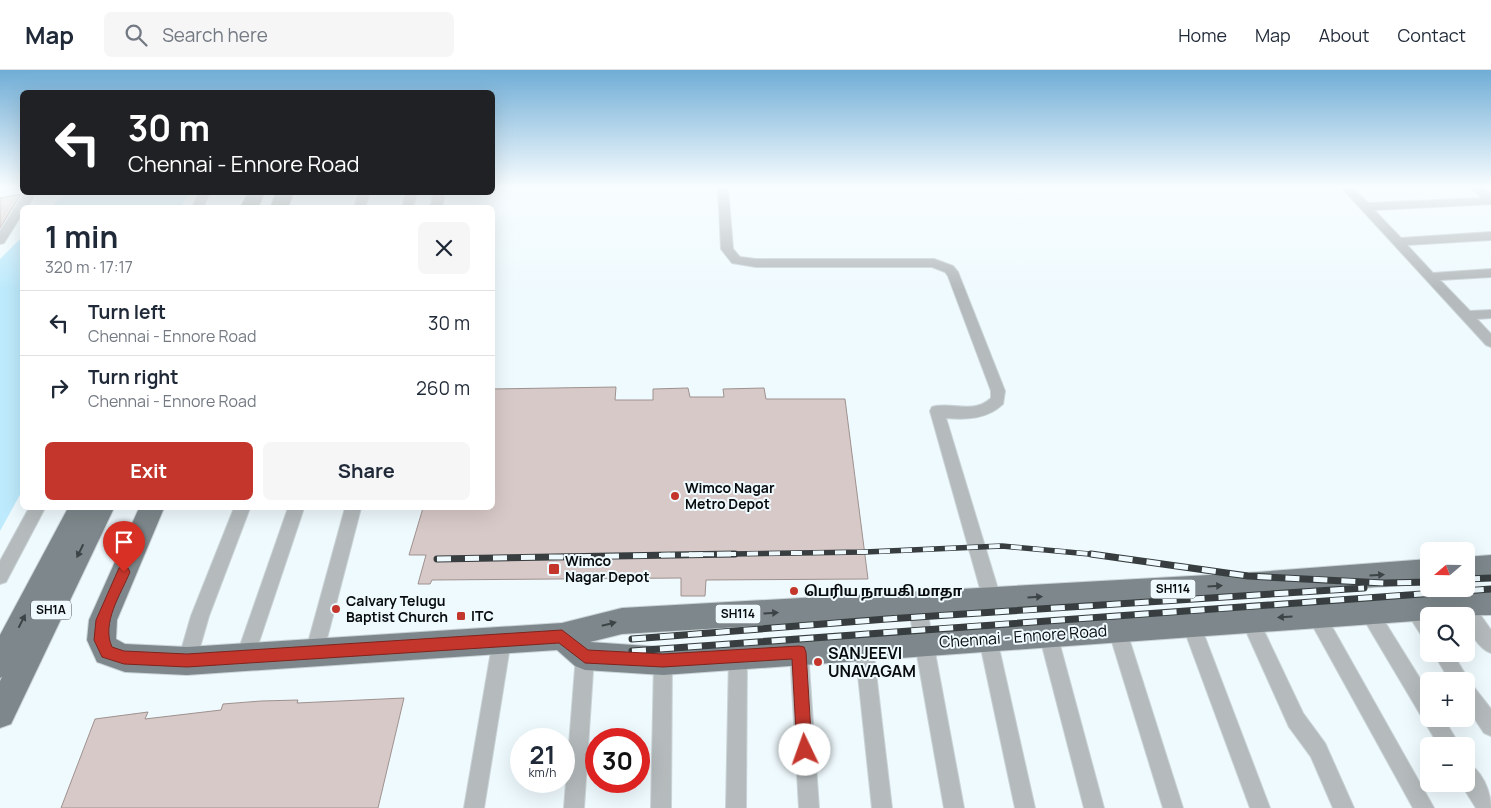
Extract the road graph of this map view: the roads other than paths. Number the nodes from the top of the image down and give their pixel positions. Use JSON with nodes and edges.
{"nodes":[{"id":1,"x":12,"y":221,"type":"edge"},
{"id":2,"x":726,"y":221,"type":"edge"},
{"id":3,"x":1379,"y":221,"type":"edge"},
{"id":4,"x":1491,"y":236,"type":"edge"},
{"id":5,"x":0,"y":240,"type":"edge"},
{"id":6,"x":1398,"y":242,"type":"junction"},
{"id":7,"x":1491,"y":273,"type":"edge"},
{"id":8,"x":1430,"y":277,"type":"junction"},
{"id":9,"x":1491,"y":314,"type":"edge"},
{"id":10,"x":1466,"y":316,"type":"junction"},
{"id":11,"x":1491,"y":342,"type":"edge"},
{"id":12,"x":36,"y":510,"type":"edge"},
{"id":13,"x":80,"y":510,"type":"edge"},
{"id":14,"x":100,"y":510,"type":"edge"},
{"id":15,"x":150,"y":510,"type":"edge"},
{"id":16,"x":241,"y":510,"type":"edge"},
{"id":17,"x":295,"y":510,"type":"edge"},
{"id":18,"x":352,"y":510,"type":"edge"},
{"id":19,"x":1491,"y":567,"type":"edge"},
{"id":20,"x":1475,"y":568,"type":"edge"},
{"id":21,"x":1420,"y":572,"type":"edge"},
{"id":22,"x":0,"y":577,"type":"edge"},
{"id":23,"x":992,"y":599,"type":"junction"},
{"id":24,"x":1491,"y":603,"type":"edge"},
{"id":25,"x":916,"y":604,"type":"junction"},
{"id":26,"x":1463,"y":605,"type":"junction"},
{"id":27,"x":1413,"y":608,"type":"junction"},
{"id":28,"x":1368,"y":612,"type":"junction"},
{"id":29,"x":1316,"y":615,"type":"junction"},
{"id":30,"x":1420,"y":618,"type":"edge"},
{"id":31,"x":1250,"y":620,"type":"junction"},
{"id":32,"x":1191,"y":624,"type":"junction"},
{"id":33,"x":1117,"y":629,"type":"junction"},
{"id":34,"x":1048,"y":634,"type":"junction"},
{"id":35,"x":562,"y":636,"type":"junction"},
{"id":36,"x":988,"y":639,"type":"junction"},
{"id":37,"x":502,"y":640,"type":"junction"},
{"id":38,"x":924,"y":643,"type":"junction"},
{"id":39,"x":1491,"y":645,"type":"edge"},
{"id":40,"x":864,"y":647,"type":"junction"},
{"id":41,"x":316,"y":650,"type":"junction"},
{"id":42,"x":799,"y":652,"type":"junction"},
{"id":43,"x":585,"y":656,"type":"junction"},
{"id":44,"x":738,"y":656,"type":"junction"},
{"id":45,"x":246,"y":658,"type":"junction"},
{"id":46,"x":187,"y":660,"type":"junction"},
{"id":47,"x":663,"y":661,"type":"junction"},
{"id":48,"x":0,"y":664,"type":"edge"},
{"id":49,"x":1420,"y":696,"type":"edge"},
{"id":50,"x":1475,"y":702,"type":"edge"},
{"id":51,"x":0,"y":713,"type":"edge"},
{"id":52,"x":1491,"y":726,"type":"edge"},
{"id":53,"x":1475,"y":787,"type":"edge"},
{"id":54,"x":474,"y":808,"type":"edge"},
{"id":55,"x":574,"y":808,"type":"edge"},
{"id":56,"x":662,"y":808,"type":"edge"},
{"id":57,"x":736,"y":808,"type":"edge"},
{"id":58,"x":808,"y":808,"type":"edge"},
{"id":59,"x":882,"y":808,"type":"edge"},
{"id":60,"x":954,"y":808,"type":"edge"},
{"id":61,"x":1025,"y":808,"type":"edge"},
{"id":62,"x":1094,"y":808,"type":"edge"},
{"id":63,"x":1173,"y":808,"type":"edge"},
{"id":64,"x":1260,"y":808,"type":"edge"},
{"id":65,"x":1344,"y":808,"type":"edge"},
{"id":66,"x":1424,"y":808,"type":"edge"},
{"id":67,"x":1488,"y":808,"type":"edge"}],
"edges":[{"from":1,"to":5,"type":"street"},
{"from":2,"to":23,"type":"street"},
{"from":3,"to":6,"type":"street"},
{"from":4,"to":6,"type":"street"},
{"from":6,"to":8,"type":"street"},
{"from":7,"to":8,"type":"street"},
{"from":8,"to":10,"type":"street"},
{"from":9,"to":10,"type":"street"},
{"from":10,"to":11,"type":"street"},
{"from":12,"to":22,"type":"street"},
{"from":48,"to":13,"type":"main road","number":"SH1A","one_way":true},
{"from":14,"to":51,"type":"main road","number":"SH1A","one_way":true},
{"from":15,"to":46,"type":"main road","number":"SH114"},
{"from":16,"to":46,"type":"street"},
{"from":17,"to":45,"type":"street"},
{"from":18,"to":41,"type":"street"},
{"from":19,"to":20,"type":"main road"},
{"from":23,"to":21,"type":"main road","number":"SH114","one_way":true},
{"from":23,"to":25,"type":"main road","number":"SH114"},
{"from":24,"to":26,"type":"main road","name":"Chennai - Ennore Road"},
{"from":35,"to":25,"type":"main road","number":"SH114","one_way":true},
{"from":25,"to":38,"type":"street"},
{"from":26,"to":27,"type":"main road","name":"Chennai - Ennore Road"},
{"from":26,"to":39,"type":"street"},
{"from":27,"to":28,"type":"main road","name":"Chennai - Ennore Road"},
{"from":27,"to":30,"type":"street"},
{"from":28,"to":29,"type":"main road","name":"Chennai - Ennore Road"},
{"from":28,"to":49,"type":"street"},
{"from":29,"to":31,"type":"main road","name":"Chennai - Ennore Road","one_way":true},
{"from":29,"to":66,"type":"street"},
{"from":31,"to":32,"type":"main road","name":"Chennai - Ennore Road"},
{"from":31,"to":65,"type":"street"},
{"from":32,"to":33,"type":"main road","name":"Chennai - Ennore Road"},
{"from":32,"to":64,"type":"street"},
{"from":33,"to":34,"type":"main road","name":"Chennai - Ennore Road"},
{"from":33,"to":63,"type":"street"},
{"from":34,"to":36,"type":"main road","name":"Chennai - Ennore Road"},
{"from":34,"to":62,"type":"street"},
{"from":35,"to":37,"type":"main road","number":"SH114"},
{"from":35,"to":43,"type":"main road"},
{"from":36,"to":38,"type":"main road","name":"Chennai - Ennore Road"},
{"from":36,"to":61,"type":"street"},
{"from":37,"to":41,"type":"main road","number":"SH114"},
{"from":37,"to":54,"type":"street"},
{"from":38,"to":40,"type":"main road","name":"Chennai - Ennore Road"},
{"from":38,"to":60,"type":"street"},
{"from":40,"to":42,"type":"main road","name":"Chennai - Ennore Road"},
{"from":40,"to":59,"type":"street"},
{"from":41,"to":45,"type":"main road","number":"SH114"},
{"from":42,"to":44,"type":"main road","name":"Chennai - Ennore Road"},
{"from":42,"to":58,"type":"street"},
{"from":43,"to":47,"type":"main road","name":"Chennai - Ennore Road"},
{"from":43,"to":55,"type":"street"},
{"from":44,"to":47,"type":"main road","name":"Chennai - Ennore Road"},
{"from":44,"to":57,"type":"street"},
{"from":45,"to":46,"type":"main road","number":"SH114"},
{"from":47,"to":56,"type":"street"},
{"from":50,"to":52,"type":"street"},
{"from":53,"to":67,"type":"street"}]}
